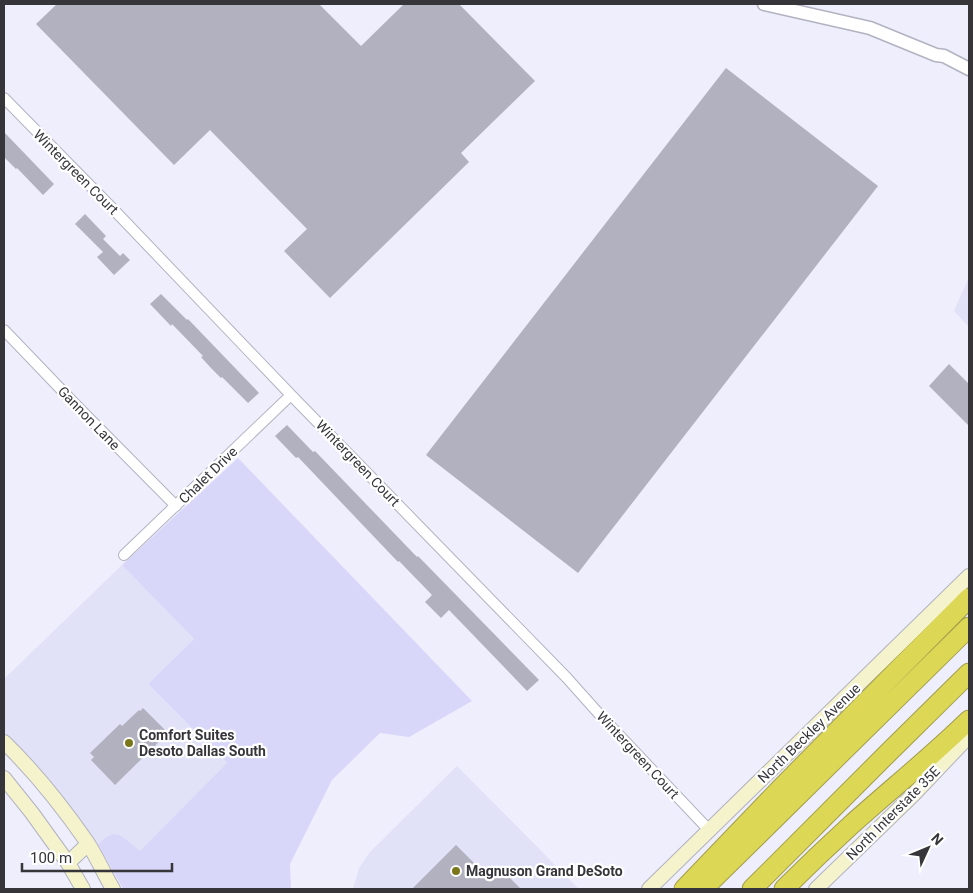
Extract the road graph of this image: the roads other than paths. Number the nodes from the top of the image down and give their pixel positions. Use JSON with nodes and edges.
{"nodes":[{"id":1,"x":764,"y":4,"type":"edge"},
{"id":2,"x":969,"y":69,"type":"edge"},
{"id":3,"x":4,"y":98,"type":"edge"},
{"id":4,"x":4,"y":330,"type":"edge"},
{"id":5,"x":291,"y":395,"type":"junction"},
{"id":6,"x":176,"y":506,"type":"junction"},
{"id":7,"x":124,"y":555,"type":"dead end"},
{"id":8,"x":969,"y":576,"type":"edge"},
{"id":9,"x":969,"y":598,"type":"edge"},
{"id":10,"x":969,"y":627,"type":"edge"},
{"id":11,"x":969,"y":673,"type":"edge"},
{"id":12,"x":969,"y":720,"type":"edge"},
{"id":13,"x":969,"y":736,"type":"edge"},
{"id":14,"x":4,"y":742,"type":"edge"},
{"id":15,"x":4,"y":778,"type":"edge"},
{"id":16,"x":709,"y":830,"type":"junction"},
{"id":17,"x":88,"y":844,"type":"junction"},
{"id":18,"x":68,"y":863,"type":"junction"},
{"id":19,"x":82,"y":889,"type":"edge"},
{"id":20,"x":113,"y":889,"type":"edge"},
{"id":21,"x":649,"y":889,"type":"edge"},
{"id":22,"x":684,"y":889,"type":"edge"},
{"id":23,"x":703,"y":889,"type":"edge"},
{"id":24,"x":752,"y":889,"type":"edge"},
{"id":25,"x":784,"y":889,"type":"edge"},
{"id":26,"x":816,"y":889,"type":"edge"}],
"edges":[{"from":1,"to":2,"type":"street"},
{"from":3,"to":5,"type":"street","name":"Wintergreen Court"},
{"from":4,"to":6,"type":"street","name":"Gannon Lane"},
{"from":5,"to":6,"type":"street","name":"Chalet Drive"},
{"from":5,"to":16,"type":"street","name":"Wintergreen Court"},
{"from":6,"to":7,"type":"street","name":"Chalet Drive"},
{"from":8,"to":16,"type":"main road","name":"North Beckley Avenue"},
{"from":9,"to":22,"type":"highway"},
{"from":10,"to":23,"type":"highway"},
{"from":11,"to":24,"type":"highway"},
{"from":12,"to":25,"type":"highway"},
{"from":13,"to":26,"type":"main road","name":"North Interstate 35E"},
{"from":14,"to":17,"type":"main road"},
{"from":15,"to":18,"type":"main road"},
{"from":16,"to":21,"type":"main road","name":"North Beckley Avenue"},
{"from":17,"to":18,"type":"main road"},
{"from":17,"to":20,"type":"main road"},
{"from":18,"to":19,"type":"main road"}]}
